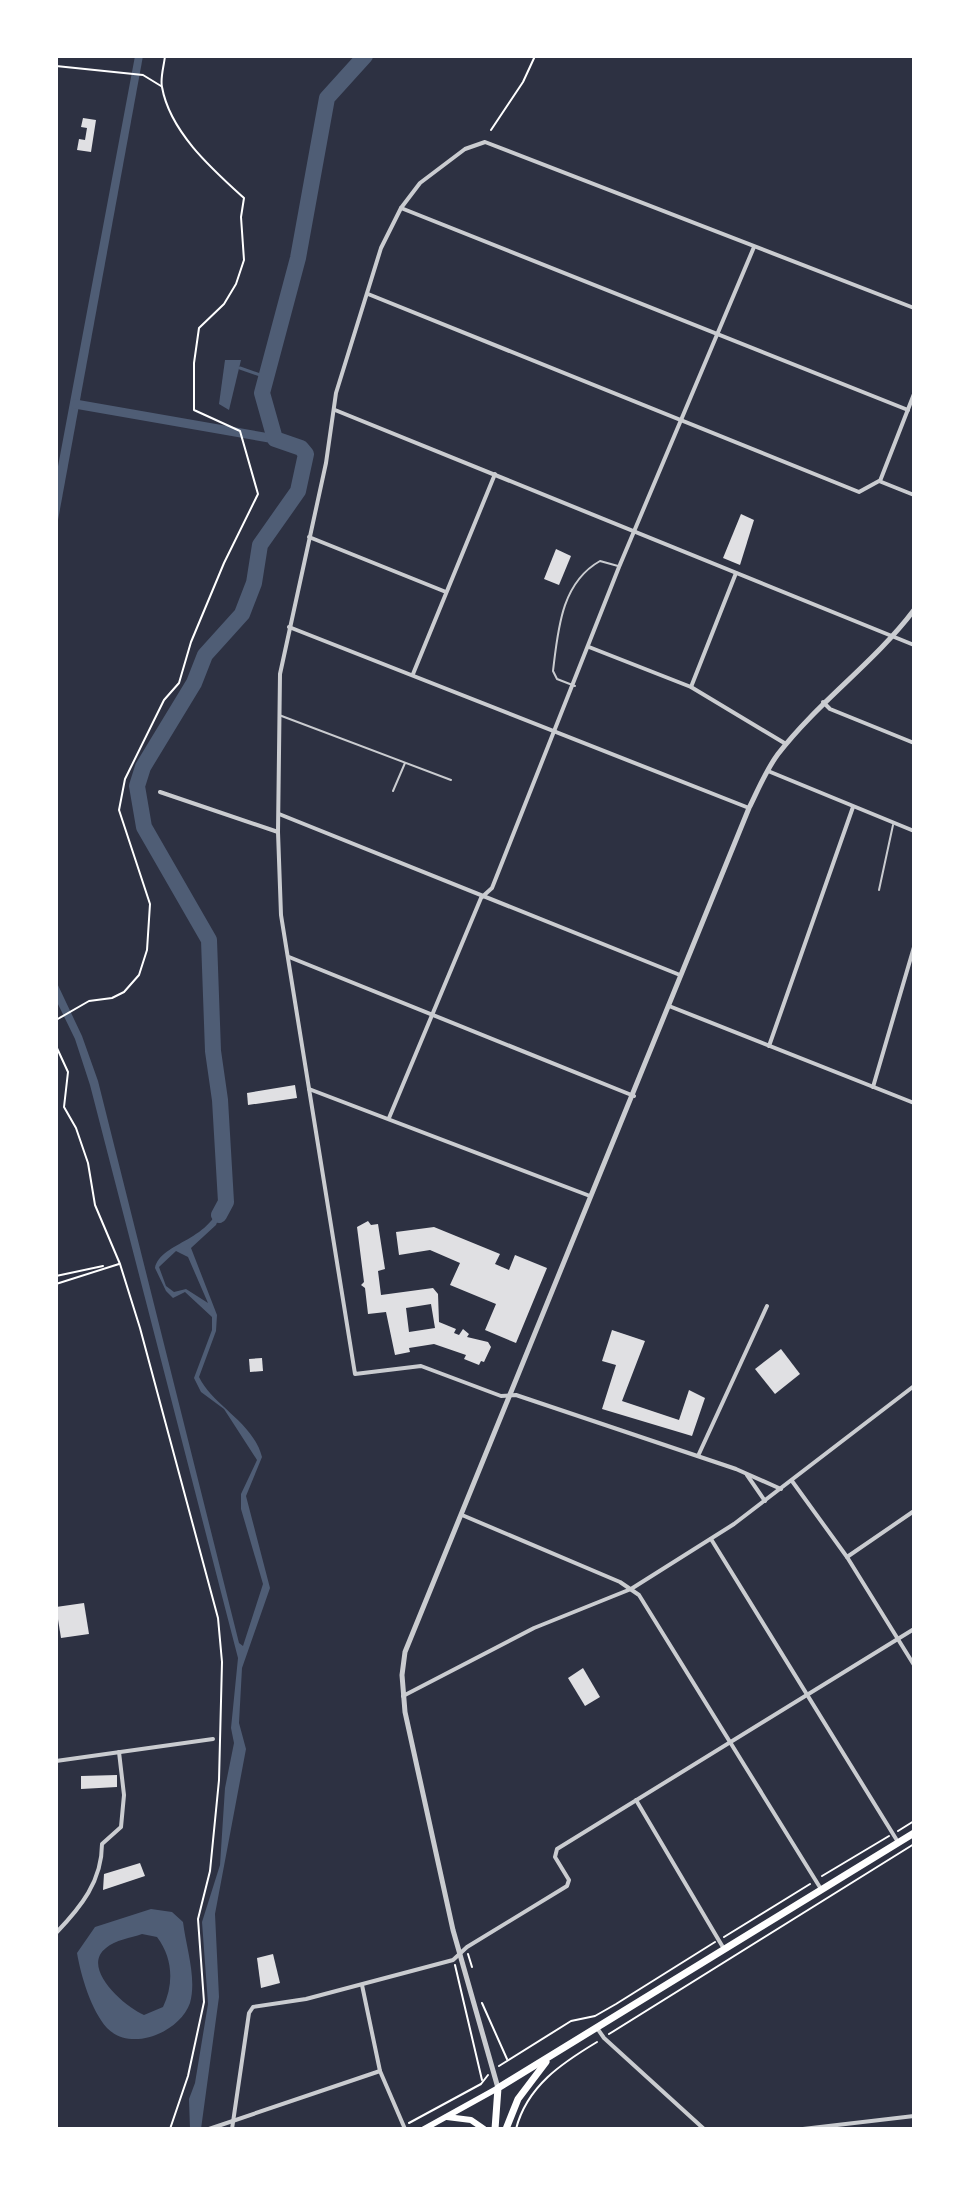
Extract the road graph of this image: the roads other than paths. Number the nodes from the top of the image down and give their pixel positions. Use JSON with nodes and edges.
{"nodes":[{"id":1,"x":401,"y":208,"type":"junction"},
{"id":2,"x":754,"y":247,"type":"junction"},
{"id":3,"x":367,"y":294,"type":"junction"},
{"id":4,"x":914,"y":308,"type":"edge"},
{"id":5,"x":719,"y":334,"type":"junction"},
{"id":6,"x":914,"y":394,"type":"edge"},
{"id":7,"x":335,"y":410,"type":"junction"},
{"id":8,"x":908,"y":410,"type":"junction"},
{"id":9,"x":682,"y":422,"type":"junction"},
{"id":10,"x":495,"y":474,"type":"junction"},
{"id":11,"x":879,"y":481,"type":"junction"},
{"id":12,"x":914,"y":495,"type":"edge"},
{"id":13,"x":634,"y":532,"type":"junction"},
{"id":14,"x":309,"y":537,"type":"junction"},
{"id":15,"x":619,"y":567,"type":"junction"},
{"id":16,"x":736,"y":573,"type":"junction"},
{"id":17,"x":446,"y":592,"type":"junction"},
{"id":18,"x":914,"y":610,"type":"edge"},
{"id":19,"x":289,"y":627,"type":"junction"},
{"id":20,"x":894,"y":637,"type":"junction"},
{"id":21,"x":914,"y":645,"type":"edge"},
{"id":22,"x":589,"y":647,"type":"junction"},
{"id":23,"x":413,"y":674,"type":"junction"},
{"id":24,"x":575,"y":686,"type":"junction"},
{"id":25,"x":691,"y":687,"type":"junction"},
{"id":26,"x":823,"y":702,"type":"junction"},
{"id":27,"x":278,"y":714,"type":"junction"},
{"id":28,"x":556,"y":732,"type":"junction"},
{"id":29,"x":914,"y":743,"type":"edge"},
{"id":30,"x":786,"y":744,"type":"junction"},
{"id":31,"x":405,"y":762,"type":"junction"},
{"id":32,"x":768,"y":770,"type":"junction"},
{"id":33,"x":451,"y":780,"type":"dead end"},
{"id":34,"x":393,"y":791,"type":"dead end"},
{"id":35,"x":160,"y":792,"type":"dead end"},
{"id":36,"x":853,"y":807,"type":"junction"},
{"id":37,"x":749,"y":808,"type":"junction"},
{"id":38,"x":279,"y":814,"type":"junction"},
{"id":39,"x":894,"y":823,"type":"junction"},
{"id":40,"x":914,"y":831,"type":"edge"},
{"id":41,"x":278,"y":832,"type":"junction"},
{"id":42,"x":879,"y":890,"type":"dead end"},
{"id":43,"x":485,"y":894,"type":"junction"},
{"id":44,"x":914,"y":947,"type":"edge"},
{"id":45,"x":289,"y":957,"type":"junction"},
{"id":46,"x":682,"y":976,"type":"junction"},
{"id":47,"x":669,"y":1006,"type":"junction"},
{"id":48,"x":433,"y":1015,"type":"junction"},
{"id":49,"x":769,"y":1047,"type":"junction"},
{"id":50,"x":873,"y":1087,"type":"junction"},
{"id":51,"x":309,"y":1089,"type":"junction"},
{"id":52,"x":634,"y":1096,"type":"junction"},
{"id":53,"x":914,"y":1103,"type":"edge"},
{"id":54,"x":389,"y":1118,"type":"junction"},
{"id":55,"x":590,"y":1196,"type":"junction"},
{"id":56,"x":767,"y":1306,"type":"dead end"},
{"id":57,"x":914,"y":1386,"type":"edge"},
{"id":58,"x":511,"y":1394,"type":"junction"},
{"id":59,"x":698,"y":1456,"type":"junction"},
{"id":60,"x":745,"y":1473,"type":"junction"},
{"id":61,"x":792,"y":1481,"type":"junction"},
{"id":62,"x":781,"y":1489,"type":"junction"},
{"id":63,"x":765,"y":1501,"type":"junction"},
{"id":64,"x":914,"y":1511,"type":"edge"},
{"id":65,"x":462,"y":1515,"type":"junction"},
{"id":66,"x":711,"y":1539,"type":"junction"},
{"id":67,"x":847,"y":1557,"type":"junction"},
{"id":68,"x":631,"y":1589,"type":"junction"},
{"id":69,"x":914,"y":1629,"type":"edge"},
{"id":70,"x":898,"y":1639,"type":"junction"},
{"id":71,"x":914,"y":1665,"type":"edge"},
{"id":72,"x":403,"y":1696,"type":"junction"},
{"id":73,"x":806,"y":1696,"type":"junction"},
{"id":74,"x":213,"y":1739,"type":"dead end"},
{"id":75,"x":730,"y":1743,"type":"junction"},
{"id":76,"x":119,"y":1752,"type":"junction"},
{"id":77,"x":56,"y":1761,"type":"edge"},
{"id":78,"x":636,"y":1799,"type":"junction"},
{"id":79,"x":914,"y":1833,"type":"edge"},
{"id":80,"x":898,"y":1842,"type":"junction"},
{"id":81,"x":821,"y":1889,"type":"junction"},
{"id":82,"x":56,"y":1933,"type":"edge"},
{"id":83,"x":724,"y":1949,"type":"junction"},
{"id":84,"x":460,"y":1953,"type":"junction"},
{"id":85,"x":362,"y":1985,"type":"junction"},
{"id":86,"x":597,"y":2028,"type":"junction"},
{"id":87,"x":553,"y":2055,"type":"junction"},
{"id":88,"x":380,"y":2071,"type":"junction"},
{"id":89,"x":498,"y":2088,"type":"junction"},
{"id":90,"x":914,"y":2116,"type":"edge"},
{"id":91,"x":447,"y":2117,"type":"junction"},
{"id":92,"x":233,"y":2122,"type":"junction"},
{"id":93,"x":404,"y":2127,"type":"edge"},
{"id":94,"x":209,"y":2129,"type":"edge"},
{"id":95,"x":232,"y":2129,"type":"edge"},
{"id":96,"x":424,"y":2129,"type":"edge"},
{"id":97,"x":484,"y":2129,"type":"edge"},
{"id":98,"x":495,"y":2129,"type":"edge"},
{"id":99,"x":506,"y":2129,"type":"edge"},
{"id":100,"x":704,"y":2129,"type":"edge"},
{"id":101,"x":803,"y":2129,"type":"edge"}],
"edges":[{"from":1,"to":2,"type":"street"},
{"from":1,"to":3,"type":"street"},
{"from":1,"to":5,"type":"street"},
{"from":2,"to":4,"type":"street"},
{"from":2,"to":5,"type":"street"},
{"from":3,"to":7,"type":"street"},
{"from":3,"to":9,"type":"street"},
{"from":5,"to":8,"type":"street"},
{"from":5,"to":9,"type":"street"},
{"from":6,"to":8,"type":"street"},
{"from":7,"to":10,"type":"street"},
{"from":7,"to":14,"type":"street"},
{"from":8,"to":11,"type":"street"},
{"from":9,"to":11,"type":"street"},
{"from":9,"to":13,"type":"street"},
{"from":10,"to":13,"type":"street"},
{"from":10,"to":17,"type":"street"},
{"from":11,"to":12,"type":"street"},
{"from":13,"to":15,"type":"street"},
{"from":13,"to":16,"type":"street"},
{"from":14,"to":17,"type":"street"},
{"from":14,"to":19,"type":"street"},
{"from":15,"to":22,"type":"street"},
{"from":15,"to":24,"type":"lane"},
{"from":16,"to":20,"type":"street"},
{"from":16,"to":25,"type":"street"},
{"from":17,"to":23,"type":"street"},
{"from":18,"to":20,"type":"street"},
{"from":19,"to":23,"type":"street"},
{"from":19,"to":27,"type":"street"},
{"from":20,"to":21,"type":"street"},
{"from":20,"to":26,"type":"street"},
{"from":22,"to":24,"type":"street"},
{"from":22,"to":25,"type":"street"},
{"from":23,"to":28,"type":"street"},
{"from":24,"to":28,"type":"street"},
{"from":25,"to":30,"type":"street"},
{"from":26,"to":29,"type":"street"},
{"from":26,"to":30,"type":"street"},
{"from":27,"to":31,"type":"lane"},
{"from":27,"to":38,"type":"street"},
{"from":28,"to":37,"type":"street"},
{"from":28,"to":43,"type":"street"},
{"from":30,"to":32,"type":"street"},
{"from":31,"to":33,"type":"lane"},
{"from":31,"to":34,"type":"lane"},
{"from":32,"to":36,"type":"street"},
{"from":32,"to":37,"type":"street"},
{"from":35,"to":41,"type":"street"},
{"from":36,"to":39,"type":"street"},
{"from":36,"to":49,"type":"street"},
{"from":37,"to":46,"type":"street"},
{"from":38,"to":41,"type":"street"},
{"from":38,"to":43,"type":"street"},
{"from":39,"to":40,"type":"street"},
{"from":39,"to":42,"type":"lane"},
{"from":41,"to":45,"type":"street"},
{"from":43,"to":46,"type":"street"},
{"from":43,"to":48,"type":"street"},
{"from":44,"to":50,"type":"street"},
{"from":45,"to":48,"type":"street"},
{"from":45,"to":51,"type":"street"},
{"from":46,"to":47,"type":"street"},
{"from":47,"to":49,"type":"street"},
{"from":47,"to":52,"type":"street"},
{"from":48,"to":52,"type":"street"},
{"from":48,"to":54,"type":"street"},
{"from":49,"to":50,"type":"street"},
{"from":50,"to":53,"type":"street"},
{"from":51,"to":54,"type":"street"},
{"from":51,"to":58,"type":"street"},
{"from":52,"to":55,"type":"street"},
{"from":54,"to":55,"type":"street"},
{"from":55,"to":58,"type":"street"},
{"from":56,"to":59,"type":"street"},
{"from":57,"to":61,"type":"street"},
{"from":58,"to":59,"type":"street"},
{"from":58,"to":65,"type":"street"},
{"from":59,"to":60,"type":"street"},
{"from":60,"to":62,"type":"street"},
{"from":60,"to":63,"type":"street"},
{"from":61,"to":62,"type":"street"},
{"from":61,"to":67,"type":"street"},
{"from":62,"to":63,"type":"street"},
{"from":63,"to":66,"type":"street"},
{"from":64,"to":67,"type":"street"},
{"from":65,"to":68,"type":"street"},
{"from":65,"to":72,"type":"street"},
{"from":66,"to":68,"type":"street"},
{"from":66,"to":73,"type":"street"},
{"from":67,"to":70,"type":"street"},
{"from":68,"to":72,"type":"street"},
{"from":68,"to":75,"type":"street"},
{"from":69,"to":70,"type":"street"},
{"from":70,"to":71,"type":"street"},
{"from":70,"to":73,"type":"street"},
{"from":72,"to":84,"type":"street"},
{"from":73,"to":75,"type":"street"},
{"from":73,"to":80,"type":"street"},
{"from":74,"to":76,"type":"street"},
{"from":75,"to":78,"type":"street"},
{"from":75,"to":81,"type":"street"},
{"from":76,"to":77,"type":"street"},
{"from":76,"to":82,"type":"street"},
{"from":78,"to":83,"type":"street"},
{"from":78,"to":84,"type":"street"},
{"from":79,"to":80,"type":"main road"},
{"from":80,"to":81,"type":"main road"},
{"from":81,"to":83,"type":"main road"},
{"from":83,"to":86,"type":"main road"},
{"from":84,"to":85,"type":"street"},
{"from":84,"to":89,"type":"street"},
{"from":85,"to":88,"type":"street"},
{"from":85,"to":92,"type":"street"},
{"from":86,"to":87,"type":"main road"},
{"from":86,"to":100,"type":"street"},
{"from":87,"to":89,"type":"main road"},
{"from":87,"to":99,"type":"main road"},
{"from":88,"to":92,"type":"street"},
{"from":88,"to":93,"type":"street"},
{"from":89,"to":91,"type":"main road"},
{"from":89,"to":98,"type":"main road"},
{"from":90,"to":101,"type":"street"},
{"from":91,"to":96,"type":"main road"},
{"from":91,"to":97,"type":"main road"},
{"from":92,"to":94,"type":"street"},
{"from":92,"to":95,"type":"street"}]}
